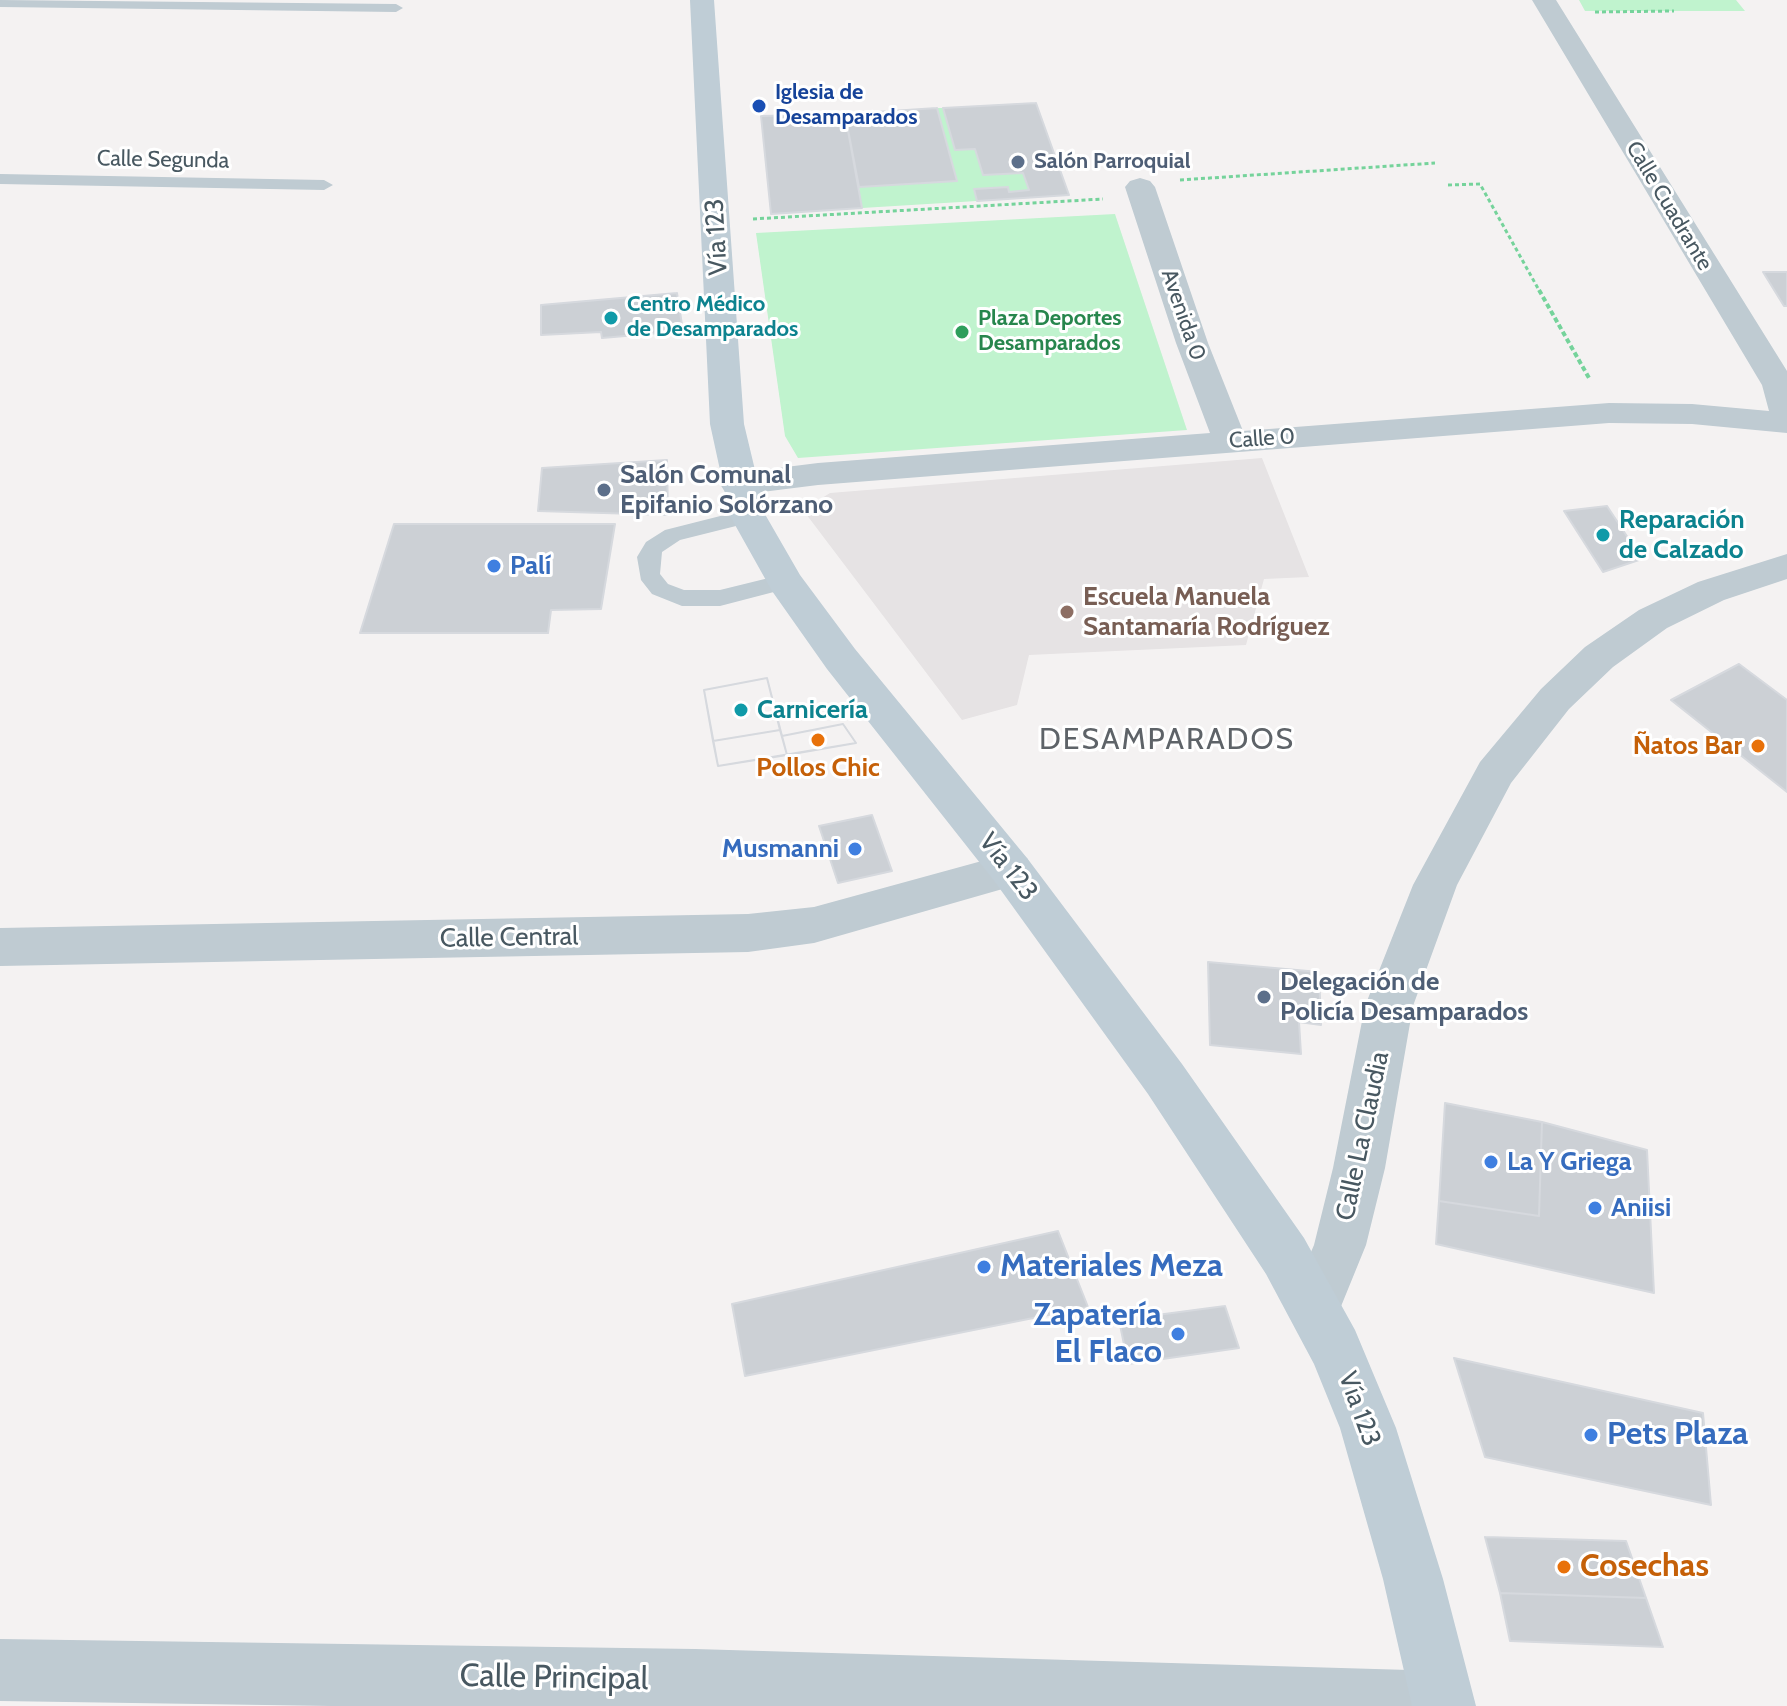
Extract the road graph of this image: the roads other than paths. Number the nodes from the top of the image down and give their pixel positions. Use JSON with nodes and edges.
{"nodes":[{"id":1,"x":702,"y":0,"type":"edge"},
{"id":2,"x":1544,"y":0,"type":"edge"},
{"id":3,"x":0,"y":3,"type":"edge"},
{"id":4,"x":396,"y":8,"type":"dead end"},
{"id":5,"x":0,"y":179,"type":"edge"},
{"id":6,"x":324,"y":185,"type":"dead end"},
{"id":7,"x":1142,"y":192,"type":"road end"},
{"id":8,"x":1787,"y":415,"type":"edge"},
{"id":9,"x":1787,"y":423,"type":"edge"},
{"id":10,"x":1230,"y":441,"type":"junction"},
{"id":11,"x":743,"y":500,"type":"junction"},
{"id":12,"x":1787,"y":566,"type":"edge"},
{"id":13,"x":785,"y":582,"type":"junction"},
{"id":14,"x":1011,"y":870,"type":"junction"},
{"id":15,"x":0,"y":947,"type":"edge"},
{"id":16,"x":1314,"y":1308,"type":"junction"},
{"id":17,"x":0,"y":1670,"type":"edge"},
{"id":18,"x":1444,"y":1704,"type":"edge"}],
"edges":[{"from":1,"to":11,"type":"main road","name":"Vía 123"},
{"from":2,"to":8,"type":"street","name":"Calle Cuadrante"},
{"from":3,"to":4,"type":"lane"},
{"from":5,"to":6,"type":"lane","name":"Calle Segunda"},
{"from":7,"to":10,"type":"street","name":"Avenida 0"},
{"from":9,"to":10,"type":"street","name":"Calle 0"},
{"from":10,"to":11,"type":"street","name":"Calle 0"},
{"from":11,"to":13,"type":"main road","name":"Vía 123"},
{"from":11,"to":13,"type":"lane"},
{"from":12,"to":16,"type":"street","name":"Calle La Claudia"},
{"from":13,"to":14,"type":"main road","name":"Vía 123"},
{"from":14,"to":15,"type":"street","name":"Calle Central"},
{"from":14,"to":16,"type":"main road","name":"Vía 123"},
{"from":16,"to":18,"type":"main road","name":"Vía 123"},
{"from":17,"to":18,"type":"street","name":"Calle Principal"}]}
